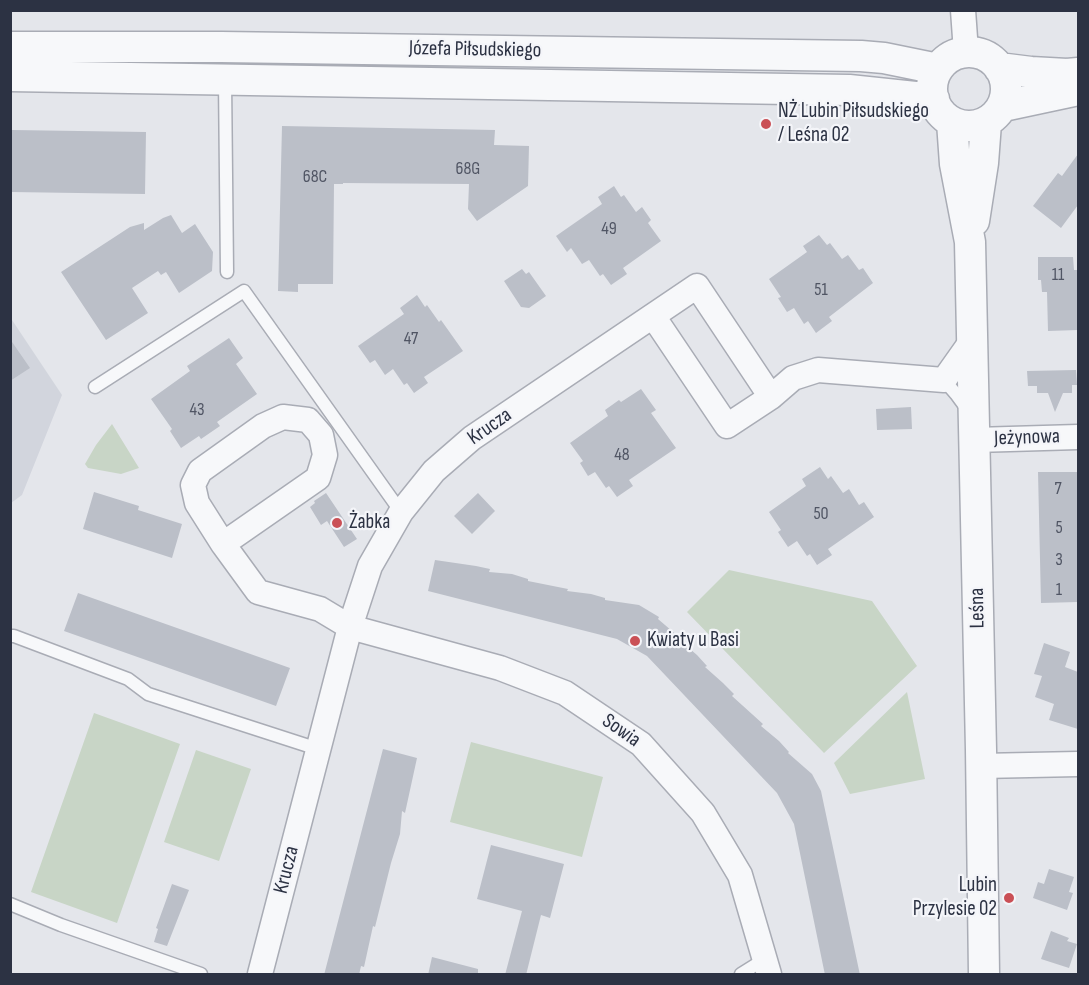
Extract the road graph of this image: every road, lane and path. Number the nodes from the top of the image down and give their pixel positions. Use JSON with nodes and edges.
{"nodes":[{"id":1,"x":963,"y":10,"type":"edge"},
{"id":2,"x":10,"y":47,"type":"edge"},
{"id":3,"x":966,"y":52,"type":"junction"},
{"id":4,"x":999,"y":68,"type":"junction"},
{"id":5,"x":938,"y":69,"type":"junction"},
{"id":6,"x":1078,"y":73,"type":"edge"},
{"id":7,"x":10,"y":76,"type":"edge"},
{"id":8,"x":225,"y":80,"type":"junction"},
{"id":9,"x":1078,"y":90,"type":"edge"},
{"id":10,"x":943,"y":111,"type":"junction"},
{"id":11,"x":994,"y":114,"type":"junction"},
{"id":12,"x":970,"y":242,"type":"junction"},
{"id":13,"x":227,"y":272,"type":"dead end"},
{"id":14,"x":653,"y":316,"type":"junction"},
{"id":15,"x":973,"y":339,"type":"junction"},
{"id":16,"x":944,"y":380,"type":"junction"},
{"id":17,"x":94,"y":387,"type":"dead end"},
{"id":18,"x":771,"y":397,"type":"junction"},
{"id":19,"x":974,"y":429,"type":"junction"},
{"id":20,"x":1078,"y":436,"type":"edge"},
{"id":21,"x":400,"y":512,"type":"junction"},
{"id":22,"x":224,"y":544,"type":"junction"},
{"id":23,"x":350,"y":627,"type":"junction"},
{"id":24,"x":10,"y":636,"type":"edge"},
{"id":25,"x":318,"y":749,"type":"junction"},
{"id":26,"x":1078,"y":764,"type":"edge"},
{"id":27,"x":981,"y":766,"type":"junction"},
{"id":28,"x":10,"y":904,"type":"edge"},
{"id":29,"x":767,"y":967,"type":"edge"},
{"id":30,"x":201,"y":975,"type":"edge"},
{"id":31,"x":260,"y":975,"type":"edge"},
{"id":32,"x":741,"y":975,"type":"edge"},
{"id":33,"x":984,"y":975,"type":"edge"}],
"edges":[{"from":1,"to":3,"type":"street"},
{"from":2,"to":5,"type":"street","name":"Józefa Piłsudskiego"},
{"from":3,"to":4,"type":"street"},
{"from":3,"to":5,"type":"street"},
{"from":4,"to":6,"type":"street"},
{"from":4,"to":11,"type":"street"},
{"from":5,"to":10,"type":"street"},
{"from":7,"to":8,"type":"street","name":"Józefa Piłsudskiego"},
{"from":8,"to":10,"type":"street","name":"Józefa Piłsudskiego"},
{"from":8,"to":13,"type":"lane"},
{"from":9,"to":11,"type":"street"},
{"from":10,"to":11,"type":"street"},
{"from":10,"to":12,"type":"street","name":"Leśna"},
{"from":11,"to":12,"type":"street","name":"Leśna"},
{"from":12,"to":15,"type":"street","name":"Leśna"},
{"from":14,"to":18,"type":"street"},
{"from":14,"to":18,"type":"street","name":"Krucza"},
{"from":14,"to":21,"type":"street","name":"Krucza"},
{"from":15,"to":16,"type":"street"},
{"from":15,"to":19,"type":"street","name":"Leśna"},
{"from":16,"to":18,"type":"street"},
{"from":16,"to":19,"type":"lane"},
{"from":17,"to":21,"type":"lane"},
{"from":19,"to":20,"type":"street","name":"Jeżynowa"},
{"from":19,"to":27,"type":"street","name":"Leśna"},
{"from":21,"to":23,"type":"street","name":"Krucza"},
{"from":22,"to":22,"type":"street"},
{"from":22,"to":23,"type":"street"},
{"from":23,"to":25,"type":"street","name":"Krucza"},
{"from":23,"to":29,"type":"street","name":"Sowia"},
{"from":24,"to":25,"type":"lane"},
{"from":25,"to":31,"type":"street","name":"Krucza"},
{"from":26,"to":27,"type":"street"},
{"from":27,"to":33,"type":"street","name":"Leśna"},
{"from":28,"to":30,"type":"lane"},
{"from":29,"to":32,"type":"lane"}]}
